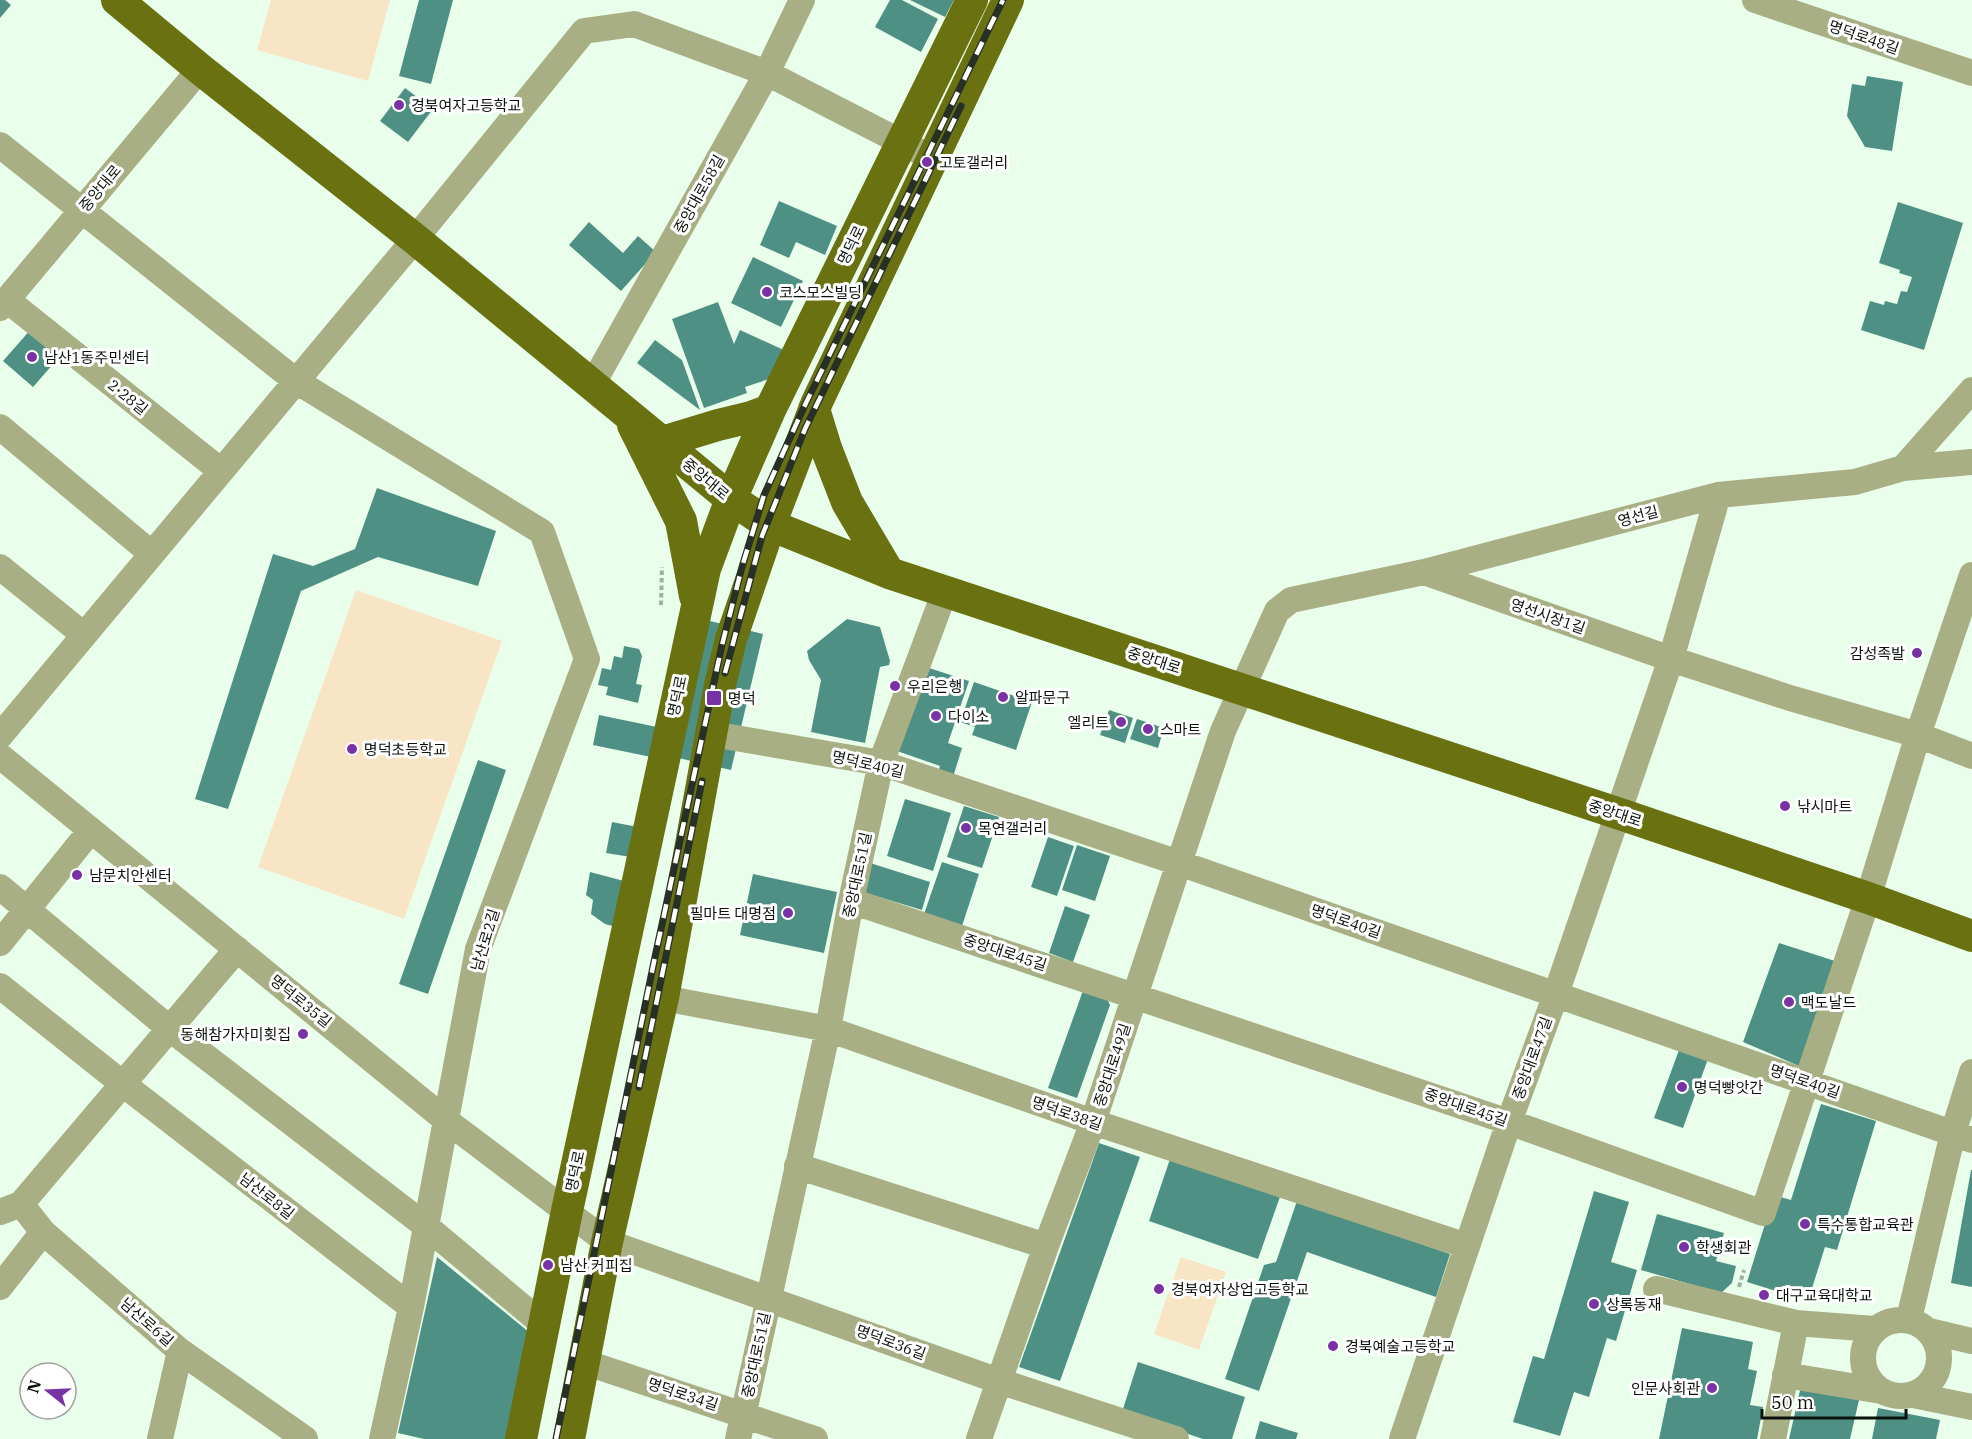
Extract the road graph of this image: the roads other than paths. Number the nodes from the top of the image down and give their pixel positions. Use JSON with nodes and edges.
{"nodes":[{"id":1,"x":117,"y":0,"type":"edge"},
{"id":2,"x":802,"y":0,"type":"edge"},
{"id":3,"x":972,"y":0,"type":"edge"},
{"id":4,"x":1008,"y":0,"type":"edge"},
{"id":5,"x":1755,"y":0,"type":"edge"},
{"id":6,"x":200,"y":69,"type":"junction"},
{"id":7,"x":767,"y":73,"type":"junction"},
{"id":8,"x":1972,"y":73,"type":"edge"},
{"id":9,"x":901,"y":142,"type":"junction"},
{"id":10,"x":0,"y":145,"type":"edge"},
{"id":11,"x":932,"y":158,"type":"junction"},
{"id":12,"x":82,"y":209,"type":"junction"},
{"id":13,"x":415,"y":239,"type":"junction"},
{"id":14,"x":3,"y":304,"type":"edge"},
{"id":15,"x":296,"y":381,"type":"junction"},
{"id":16,"x":592,"y":385,"type":"junction"},
{"id":17,"x":1972,"y":390,"type":"edge"},
{"id":18,"x":770,"y":410,"type":"junction"},
{"id":19,"x":814,"y":410,"type":"junction"},
{"id":20,"x":629,"y":416,"type":"junction"},
{"id":21,"x":0,"y":427,"type":"edge"},
{"id":22,"x":662,"y":442,"type":"junction"},
{"id":23,"x":1972,"y":462,"type":"edge"},
{"id":24,"x":1903,"y":468,"type":"junction"},
{"id":25,"x":221,"y":471,"type":"junction"},
{"id":26,"x":1718,"y":495,"type":"junction"},
{"id":27,"x":731,"y":499,"type":"junction"},
{"id":28,"x":770,"y":525,"type":"junction"},
{"id":29,"x":152,"y":555,"type":"junction"},
{"id":30,"x":0,"y":567,"type":"edge"},
{"id":31,"x":1424,"y":572,"type":"junction"},
{"id":32,"x":889,"y":573,"type":"junction"},
{"id":33,"x":1971,"y":582,"type":"edge"},
{"id":34,"x":945,"y":591,"type":"junction"},
{"id":35,"x":697,"y":606,"type":"junction"},
{"id":36,"x":1277,"y":611,"type":"joint"},
{"id":37,"x":84,"y":636,"type":"junction"},
{"id":38,"x":1671,"y":659,"type":"junction"},
{"id":39,"x":1242,"y":690,"type":"junction"},
{"id":40,"x":712,"y":735,"type":"junction"},
{"id":41,"x":1918,"y":735,"type":"junction"},
{"id":42,"x":0,"y":736,"type":"edge"},
{"id":43,"x":0,"y":756,"type":"edge"},
{"id":44,"x":1972,"y":756,"type":"edge"},
{"id":45,"x":881,"y":763,"type":"junction"},
{"id":46,"x":1617,"y":813,"type":"junction"},
{"id":47,"x":92,"y":830,"type":"junction"},
{"id":48,"x":1179,"y":863,"type":"junction"},
{"id":49,"x":0,"y":887,"type":"edge"},
{"id":50,"x":1868,"y":898,"type":"junction"},
{"id":51,"x":851,"y":901,"type":"junction"},
{"id":52,"x":27,"y":910,"type":"junction"},
{"id":53,"x":1972,"y":936,"type":"edge"},
{"id":54,"x":0,"y":943,"type":"edge"},
{"id":55,"x":237,"y":949,"type":"junction"},
{"id":56,"x":0,"y":986,"type":"edge"},
{"id":57,"x":1556,"y":994,"type":"junction"},
{"id":58,"x":1135,"y":995,"type":"junction"},
{"id":59,"x":663,"y":998,"type":"junction"},
{"id":60,"x":170,"y":1029,"type":"junction"},
{"id":61,"x":828,"y":1029,"type":"junction"},
{"id":62,"x":1972,"y":1072,"type":"edge"},
{"id":63,"x":1806,"y":1081,"type":"junction"},
{"id":64,"x":123,"y":1084,"type":"junction"},
{"id":65,"x":447,"y":1121,"type":"junction"},
{"id":66,"x":1093,"y":1122,"type":"junction"},
{"id":67,"x":1509,"y":1122,"type":"junction"},
{"id":68,"x":1963,"y":1137,"type":"edge"},
{"id":69,"x":797,"y":1166,"type":"junction"},
{"id":70,"x":11,"y":1208,"type":"edge"},
{"id":71,"x":567,"y":1211,"type":"junction"},
{"id":72,"x":426,"y":1227,"type":"junction"},
{"id":73,"x":44,"y":1232,"type":"junction"},
{"id":74,"x":607,"y":1242,"type":"junction"},
{"id":75,"x":1046,"y":1246,"type":"junction"},
{"id":76,"x":1467,"y":1246,"type":"junction"},
{"id":77,"x":0,"y":1287,"type":"edge"},
{"id":78,"x":1656,"y":1289,"type":"dead end"},
{"id":79,"x":768,"y":1298,"type":"junction"},
{"id":80,"x":411,"y":1307,"type":"junction"},
{"id":81,"x":1796,"y":1323,"type":"junction"},
{"id":82,"x":544,"y":1324,"type":"junction"},
{"id":83,"x":1919,"y":1325,"type":"junction"},
{"id":84,"x":1874,"y":1329,"type":"junction"},
{"id":85,"x":1972,"y":1341,"type":"edge"},
{"id":86,"x":180,"y":1351,"type":"junction"},
{"id":87,"x":584,"y":1362,"type":"junction"},
{"id":88,"x":1785,"y":1375,"type":"junction"},
{"id":89,"x":999,"y":1381,"type":"junction"},
{"id":90,"x":1881,"y":1391,"type":"junction"},
{"id":91,"x":1913,"y":1395,"type":"junction"},
{"id":92,"x":1972,"y":1407,"type":"edge"},
{"id":93,"x":744,"y":1414,"type":"junction"},
{"id":94,"x":160,"y":1439,"type":"edge"},
{"id":95,"x":305,"y":1439,"type":"edge"},
{"id":96,"x":382,"y":1439,"type":"edge"},
{"id":97,"x":521,"y":1439,"type":"edge"},
{"id":98,"x":569,"y":1439,"type":"edge"},
{"id":99,"x":738,"y":1439,"type":"edge"},
{"id":100,"x":815,"y":1439,"type":"edge"},
{"id":101,"x":979,"y":1439,"type":"edge"},
{"id":102,"x":1176,"y":1439,"type":"edge"},
{"id":103,"x":1402,"y":1439,"type":"edge"},
{"id":104,"x":1773,"y":1439,"type":"edge"}],
"edges":[{"from":1,"to":6,"type":"main road","name":"중앙대로"},
{"from":2,"to":7,"type":"street","name":"중앙대로58길"},
{"from":3,"to":9,"type":"main road","name":"명덕로"},
{"from":4,"to":11,"type":"main road"},
{"from":5,"to":8,"type":"street","name":"명덕로48길"},
{"from":6,"to":12,"type":"street","name":"중앙대로"},
{"from":6,"to":13,"type":"main road","name":"중앙대로"},
{"from":7,"to":9,"type":"street"},
{"from":7,"to":13,"type":"street"},
{"from":7,"to":16,"type":"street","name":"중앙대로58길"},
{"from":9,"to":11,"type":"street"},
{"from":9,"to":18,"type":"main road","name":"명덕로"},
{"from":10,"to":12,"type":"street"},
{"from":11,"to":19,"type":"main road"},
{"from":12,"to":14,"type":"street","name":"중앙대로"},
{"from":12,"to":15,"type":"street"},
{"from":13,"to":15,"type":"street"},
{"from":13,"to":16,"type":"main road","name":"중앙대로"},
{"from":14,"to":25,"type":"street","name":"2·28길"},
{"from":15,"to":25,"type":"street"},
{"from":15,"to":65,"type":"street","name":"남산로2길"},
{"from":16,"to":20,"type":"main road","name":"중앙대로"},
{"from":17,"to":24,"type":"street"},
{"from":18,"to":22,"type":"main road"},
{"from":18,"to":27,"type":"main road","name":"명덕로"},
{"from":19,"to":28,"type":"main road"},
{"from":19,"to":32,"type":"main road"},
{"from":20,"to":22,"type":"main road","name":"중앙대로"},
{"from":20,"to":35,"type":"main road"},
{"from":21,"to":29,"type":"street"},
{"from":22,"to":27,"type":"main road","name":"중앙대로"},
{"from":23,"to":24,"type":"street","name":"영선길"},
{"from":24,"to":26,"type":"street","name":"영선길"},
{"from":25,"to":29,"type":"street"},
{"from":26,"to":31,"type":"street","name":"영선길"},
{"from":26,"to":38,"type":"street"},
{"from":27,"to":28,"type":"main road","name":"중앙대로"},
{"from":27,"to":35,"type":"main road","name":"명덕로"},
{"from":28,"to":32,"type":"main road","name":"중앙대로"},
{"from":28,"to":40,"type":"main road"},
{"from":29,"to":37,"type":"street"},
{"from":30,"to":37,"type":"street"},
{"from":31,"to":36,"type":"street","name":"영선길"},
{"from":31,"to":38,"type":"street","name":"영선시장1길"},
{"from":32,"to":34,"type":"main road","name":"중앙대로"},
{"from":33,"to":41,"type":"street"},
{"from":34,"to":39,"type":"main road","name":"중앙대로"},
{"from":34,"to":45,"type":"street","name":"중앙대로51길"},
{"from":35,"to":71,"type":"main road","name":"명덕로"},
{"from":36,"to":39,"type":"street","name":"중앙대로49길"},
{"from":37,"to":42,"type":"street"},
{"from":38,"to":41,"type":"street","name":"영선시장1길"},
{"from":38,"to":46,"type":"street"},
{"from":39,"to":46,"type":"main road","name":"중앙대로"},
{"from":39,"to":48,"type":"street","name":"중앙대로49길"},
{"from":40,"to":45,"type":"street","name":"명덕로40길"},
{"from":40,"to":59,"type":"main road"},
{"from":41,"to":44,"type":"street","name":"영선시장1길"},
{"from":41,"to":50,"type":"street","name":"중앙대로45길"},
{"from":43,"to":47,"type":"street","name":"명덕로35길"},
{"from":45,"to":48,"type":"street","name":"명덕로40길"},
{"from":45,"to":51,"type":"street","name":"중앙대로51길"},
{"from":46,"to":50,"type":"main road","name":"중앙대로"},
{"from":46,"to":57,"type":"street","name":"중앙대로47길"},
{"from":47,"to":52,"type":"street"},
{"from":47,"to":55,"type":"street","name":"명덕로35길"},
{"from":48,"to":57,"type":"street","name":"명덕로40길"},
{"from":48,"to":58,"type":"street","name":"중앙대로49길"},
{"from":49,"to":52,"type":"street"},
{"from":50,"to":53,"type":"main road","name":"중앙대로"},
{"from":50,"to":63,"type":"street","name":"중앙대로45길"},
{"from":51,"to":58,"type":"street","name":"중앙대로45길"},
{"from":51,"to":61,"type":"street","name":"중앙대로51길"},
{"from":52,"to":54,"type":"street"},
{"from":52,"to":60,"type":"street"},
{"from":55,"to":60,"type":"street"},
{"from":55,"to":65,"type":"street","name":"명덕로35길"},
{"from":56,"to":64,"type":"street","name":"남산로8길"},
{"from":57,"to":63,"type":"street","name":"명덕로40길"},
{"from":57,"to":67,"type":"street","name":"중앙대로47길"},
{"from":58,"to":66,"type":"street","name":"중앙대로49길"},
{"from":58,"to":67,"type":"street","name":"중앙대로45길"},
{"from":59,"to":61,"type":"street","name":"명덕로38길"},
{"from":59,"to":74,"type":"main road"},
{"from":60,"to":64,"type":"street"},
{"from":60,"to":72,"type":"street"},
{"from":61,"to":66,"type":"street","name":"명덕로38길"},
{"from":61,"to":69,"type":"street","name":"중앙대로51길"},
{"from":62,"to":68,"type":"street"},
{"from":63,"to":67,"type":"street","name":"중앙대로45길"},
{"from":63,"to":68,"type":"street","name":"명덕로40길"},
{"from":64,"to":70,"type":"street"},
{"from":64,"to":80,"type":"street","name":"남산로8길"},
{"from":65,"to":71,"type":"street","name":"명덕로35길"},
{"from":65,"to":72,"type":"street","name":"남산로2길"},
{"from":66,"to":75,"type":"street","name":"중앙대로49길"},
{"from":66,"to":76,"type":"street","name":"명덕로38길"},
{"from":67,"to":76,"type":"street","name":"중앙대로47길"},
{"from":68,"to":83,"type":"street"},
{"from":69,"to":75,"type":"street"},
{"from":69,"to":79,"type":"street","name":"중앙대로51길"},
{"from":70,"to":73,"type":"street","name":"남산로6길"},
{"from":71,"to":74,"type":"street","name":"명덕로35길"},
{"from":71,"to":82,"type":"main road","name":"명덕로"},
{"from":72,"to":80,"type":"street","name":"남산로2길"},
{"from":72,"to":82,"type":"street"},
{"from":73,"to":77,"type":"street"},
{"from":73,"to":86,"type":"street","name":"남산로6길"},
{"from":74,"to":79,"type":"street","name":"명덕로36길"},
{"from":74,"to":87,"type":"main road"},
{"from":75,"to":89,"type":"street","name":"중앙대로49길"},
{"from":76,"to":103,"type":"street","name":"중앙대로47길"},
{"from":78,"to":81,"type":"street"},
{"from":79,"to":89,"type":"street","name":"명덕로36길"},
{"from":79,"to":93,"type":"street","name":"중앙대로51길"},
{"from":80,"to":96,"type":"street","name":"남산로2길"},
{"from":81,"to":84,"type":"street"},
{"from":81,"to":88,"type":"street"},
{"from":82,"to":97,"type":"main road","name":"명덕로"},
{"from":83,"to":84,"type":"street"},
{"from":83,"to":85,"type":"street"},
{"from":83,"to":91,"type":"street"},
{"from":84,"to":90,"type":"street"},
{"from":86,"to":94,"type":"street"},
{"from":86,"to":95,"type":"street","name":"남산로6길"},
{"from":87,"to":93,"type":"street","name":"명덕로34길"},
{"from":87,"to":98,"type":"main road"},
{"from":88,"to":90,"type":"street"},
{"from":88,"to":104,"type":"street"},
{"from":89,"to":101,"type":"street","name":"중앙대로49길"},
{"from":89,"to":102,"type":"street","name":"명덕로36길"},
{"from":90,"to":91,"type":"street"},
{"from":91,"to":92,"type":"street"},
{"from":93,"to":99,"type":"street","name":"중앙대로51길"},
{"from":93,"to":100,"type":"street","name":"명덕로34길"}]}
